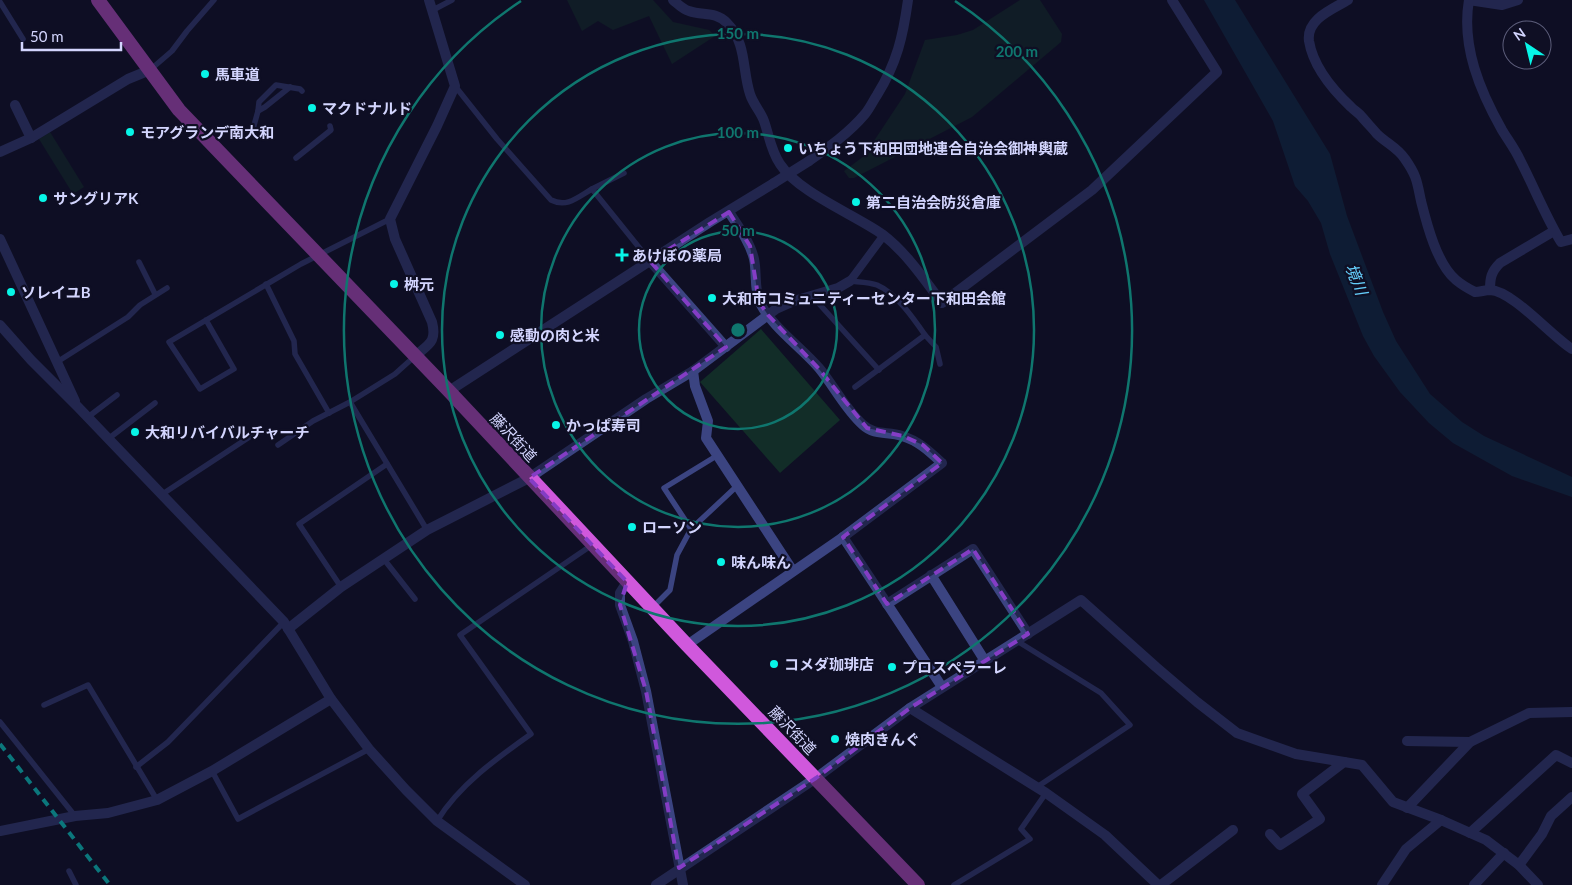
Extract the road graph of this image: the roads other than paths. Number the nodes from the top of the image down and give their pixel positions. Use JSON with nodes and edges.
{"nodes":[{"id":1,"x":98,"y":0,"type":"edge"},
{"id":2,"x":214,"y":0,"type":"edge"},
{"id":3,"x":452,"y":0,"type":"edge"},
{"id":4,"x":673,"y":0,"type":"edge"},
{"id":5,"x":908,"y":0,"type":"edge"},
{"id":6,"x":1172,"y":0,"type":"edge"},
{"id":7,"x":1348,"y":0,"type":"edge"},
{"id":8,"x":1469,"y":0,"type":"edge"},
{"id":9,"x":1518,"y":0,"type":"edge"},
{"id":10,"x":0,"y":2,"type":"edge"},
{"id":11,"x":1334,"y":4,"type":"edge"},
{"id":12,"x":431,"y":5,"type":"edge"},
{"id":13,"x":23,"y":39,"type":"dead end"},
{"id":14,"x":150,"y":70,"type":"junction"},
{"id":15,"x":455,"y":86,"type":"junction"},
{"id":16,"x":290,"y":87,"type":"junction"},
{"id":17,"x":302,"y":91,"type":"dead end"},
{"id":18,"x":15,"y":105,"type":"dead end"},
{"id":19,"x":258,"y":111,"type":"junction"},
{"id":20,"x":330,"y":126,"type":"dead end"},
{"id":21,"x":253,"y":129,"type":"dead end"},
{"id":22,"x":31,"y":138,"type":"junction"},
{"id":23,"x":0,"y":152,"type":"edge"},
{"id":24,"x":296,"y":158,"type":"dead end"},
{"id":25,"x":624,"y":173,"type":"dead end"},
{"id":26,"x":592,"y":189,"type":"junction"},
{"id":27,"x":729,"y":212,"type":"junction"},
{"id":28,"x":390,"y":219,"type":"junction"},
{"id":29,"x":1554,"y":231,"type":"junction"},
{"id":30,"x":884,"y":236,"type":"junction"},
{"id":31,"x":0,"y":239,"type":"edge"},
{"id":32,"x":1572,"y":239,"type":"edge"},
{"id":33,"x":317,"y":254,"type":"junction"},
{"id":34,"x":650,"y":261,"type":"junction"},
{"id":35,"x":139,"y":262,"type":"dead end"},
{"id":36,"x":850,"y":281,"type":"junction"},
{"id":37,"x":266,"y":284,"type":"junction"},
{"id":38,"x":167,"y":288,"type":"dead end"},
{"id":39,"x":1490,"y":290,"type":"junction"},
{"id":40,"x":155,"y":294,"type":"junction"},
{"id":41,"x":812,"y":296,"type":"junction"},
{"id":42,"x":768,"y":315,"type":"junction"},
{"id":43,"x":206,"y":320,"type":"junction"},
{"id":44,"x":0,"y":325,"type":"edge"},
{"id":45,"x":925,"y":336,"type":"junction"},
{"id":46,"x":726,"y":347,"type":"junction"},
{"id":47,"x":1572,"y":348,"type":"edge"},
{"id":48,"x":415,"y":356,"type":"junction"},
{"id":49,"x":57,"y":362,"type":"junction"},
{"id":50,"x":940,"y":364,"type":"dead end"},
{"id":51,"x":879,"y":370,"type":"junction"},
{"id":52,"x":693,"y":371,"type":"junction"},
{"id":53,"x":855,"y":387,"type":"dead end"},
{"id":54,"x":449,"y":391,"type":"junction"},
{"id":55,"x":117,"y":395,"type":"dead end"},
{"id":56,"x":350,"y":402,"type":"junction"},
{"id":57,"x":155,"y":403,"type":"dead end"},
{"id":58,"x":78,"y":407,"type":"junction"},
{"id":59,"x":329,"y":413,"type":"junction"},
{"id":60,"x":88,"y":418,"type":"junction"},
{"id":61,"x":254,"y":434,"type":"dead end"},
{"id":62,"x":108,"y":439,"type":"junction"},
{"id":63,"x":278,"y":445,"type":"dead end"},
{"id":64,"x":718,"y":455,"type":"junction"},
{"id":65,"x":388,"y":464,"type":"junction"},
{"id":66,"x":530,"y":478,"type":"junction"},
{"id":67,"x":737,"y":486,"type":"junction"},
{"id":68,"x":161,"y":495,"type":"junction"},
{"id":69,"x":691,"y":529,"type":"junction"},
{"id":70,"x":427,"y":530,"type":"junction"},
{"id":71,"x":843,"y":537,"type":"junction"},
{"id":72,"x":592,"y":545,"type":"junction"},
{"id":73,"x":383,"y":558,"type":"junction"},
{"id":74,"x":793,"y":571,"type":"junction"},
{"id":75,"x":931,"y":575,"type":"junction"},
{"id":76,"x":627,"y":582,"type":"junction"},
{"id":77,"x":341,"y":587,"type":"junction"},
{"id":78,"x":414,"y":599,"type":"dead end"},
{"id":79,"x":887,"y":604,"type":"junction"},
{"id":80,"x":652,"y":608,"type":"junction"},
{"id":81,"x":286,"y":626,"type":"junction"},
{"id":82,"x":1028,"y":634,"type":"junction"},
{"id":83,"x":1017,"y":642,"type":"junction"},
{"id":84,"x":686,"y":645,"type":"junction"},
{"id":85,"x":985,"y":661,"type":"junction"},
{"id":86,"x":942,"y":687,"type":"junction"},
{"id":87,"x":331,"y":699,"type":"junction"},
{"id":88,"x":44,"y":705,"type":"dead end"},
{"id":89,"x":910,"y":708,"type":"junction"},
{"id":90,"x":1572,"y":712,"type":"edge"},
{"id":91,"x":0,"y":722,"type":"edge"},
{"id":92,"x":1407,"y":741,"type":"dead end"},
{"id":93,"x":1470,"y":742,"type":"junction"},
{"id":94,"x":369,"y":749,"type":"junction"},
{"id":95,"x":1344,"y":762,"type":"junction"},
{"id":96,"x":1572,"y":763,"type":"edge"},
{"id":97,"x":136,"y":767,"type":"junction"},
{"id":98,"x":212,"y":771,"type":"junction"},
{"id":99,"x":816,"y":778,"type":"junction"},
{"id":100,"x":1037,"y":787,"type":"junction"},
{"id":101,"x":1046,"y":793,"type":"junction"},
{"id":102,"x":1572,"y":797,"type":"edge"},
{"id":103,"x":157,"y":800,"type":"junction"},
{"id":104,"x":1407,"y":808,"type":"junction"},
{"id":105,"x":75,"y":816,"type":"junction"},
{"id":106,"x":1441,"y":820,"type":"junction"},
{"id":107,"x":437,"y":821,"type":"junction"},
{"id":108,"x":1232,"y":830,"type":"dead end"},
{"id":109,"x":0,"y":831,"type":"edge"},
{"id":110,"x":1470,"y":833,"type":"junction"},
{"id":111,"x":1270,"y":834,"type":"dead end"},
{"id":112,"x":1504,"y":854,"type":"junction"},
{"id":113,"x":1519,"y":865,"type":"junction"},
{"id":114,"x":679,"y":868,"type":"junction"},
{"id":115,"x":69,"y":871,"type":"dead end"},
{"id":116,"x":76,"y":885,"type":"edge"},
{"id":117,"x":524,"y":885,"type":"edge"},
{"id":118,"x":656,"y":885,"type":"edge"},
{"id":119,"x":683,"y":885,"type":"edge"},
{"id":120,"x":918,"y":885,"type":"edge"},
{"id":121,"x":954,"y":885,"type":"edge"},
{"id":122,"x":1160,"y":885,"type":"edge"},
{"id":123,"x":1382,"y":885,"type":"edge"},
{"id":124,"x":1474,"y":885,"type":"edge"},
{"id":125,"x":1538,"y":885,"type":"edge"}],
"edges":[{"from":1,"to":14,"type":"highway","name":"藤沢街道"},
{"from":2,"to":14,"type":"lane"},
{"from":3,"to":12,"type":"lane"},
{"from":4,"to":30,"type":"street"},
{"from":5,"to":27,"type":"street","bridge":true},
{"from":6,"to":30,"type":"street"},
{"from":7,"to":11,"type":"street"},
{"from":8,"to":9,"type":"street"},
{"from":8,"to":29,"type":"street"},
{"from":10,"to":13,"type":"lane"},
{"from":11,"to":39,"type":"street"},
{"from":12,"to":15,"type":"street"},
{"from":14,"to":22,"type":"street"},
{"from":14,"to":33,"type":"highway","name":"藤沢街道"},
{"from":15,"to":26,"type":"lane"},
{"from":15,"to":28,"type":"street"},
{"from":16,"to":17,"type":"lane"},
{"from":16,"to":19,"type":"lane"},
{"from":16,"to":19,"type":"lane"},
{"from":18,"to":22,"type":"street"},
{"from":19,"to":21,"type":"lane"},
{"from":20,"to":24,"type":"lane"},
{"from":22,"to":23,"type":"street"},
{"from":25,"to":26,"type":"lane"},
{"from":26,"to":34,"type":"lane"},
{"from":27,"to":34,"type":"street"},
{"from":27,"to":42,"type":"street"},
{"from":28,"to":33,"type":"lane"},
{"from":28,"to":48,"type":"street"},
{"from":29,"to":32,"type":"street"},
{"from":29,"to":39,"type":"street"},
{"from":30,"to":36,"type":"street"},
{"from":31,"to":49,"type":"street"},
{"from":33,"to":37,"type":"lane"},
{"from":33,"to":48,"type":"highway","name":"藤沢街道"},
{"from":34,"to":46,"type":"street"},
{"from":34,"to":54,"type":"street"},
{"from":35,"to":40,"type":"lane"},
{"from":36,"to":41,"type":"street"},
{"from":36,"to":45,"type":"lane"},
{"from":37,"to":43,"type":"lane"},
{"from":37,"to":59,"type":"lane"},
{"from":38,"to":40,"type":"lane"},
{"from":39,"to":47,"type":"street"},
{"from":40,"to":49,"type":"lane"},
{"from":41,"to":42,"type":"street"},
{"from":41,"to":51,"type":"lane"},
{"from":42,"to":46,"type":"street"},
{"from":42,"to":71,"type":"street"},
{"from":43,"to":43,"type":"lane"},
{"from":44,"to":58,"type":"street"},
{"from":45,"to":50,"type":"lane"},
{"from":45,"to":51,"type":"lane"},
{"from":46,"to":52,"type":"street"},
{"from":48,"to":54,"type":"highway","name":"藤沢街道"},
{"from":48,"to":56,"type":"lane"},
{"from":49,"to":58,"type":"street"},
{"from":51,"to":53,"type":"lane"},
{"from":52,"to":64,"type":"street"},
{"from":52,"to":66,"type":"street"},
{"from":54,"to":66,"type":"highway","name":"藤沢街道"},
{"from":55,"to":60,"type":"lane"},
{"from":56,"to":59,"type":"lane"},
{"from":56,"to":65,"type":"lane"},
{"from":57,"to":62,"type":"lane"},
{"from":58,"to":60,"type":"street"},
{"from":59,"to":63,"type":"lane"},
{"from":60,"to":62,"type":"street"},
{"from":61,"to":68,"type":"lane"},
{"from":62,"to":68,"type":"street"},
{"from":64,"to":67,"type":"street"},
{"from":64,"to":69,"type":"lane"},
{"from":65,"to":70,"type":"lane"},
{"from":65,"to":77,"type":"lane"},
{"from":66,"to":70,"type":"street"},
{"from":66,"to":72,"type":"highway","name":"藤沢街道"},
{"from":67,"to":69,"type":"lane"},
{"from":67,"to":74,"type":"street"},
{"from":68,"to":81,"type":"street"},
{"from":69,"to":80,"type":"lane"},
{"from":70,"to":73,"type":"street"},
{"from":71,"to":74,"type":"street"},
{"from":71,"to":79,"type":"street"},
{"from":72,"to":76,"type":"highway","name":"藤沢街道"},
{"from":72,"to":107,"type":"lane"},
{"from":73,"to":77,"type":"street"},
{"from":73,"to":78,"type":"lane"},
{"from":74,"to":84,"type":"street"},
{"from":75,"to":79,"type":"street"},
{"from":75,"to":82,"type":"street"},
{"from":75,"to":85,"type":"street"},
{"from":76,"to":80,"type":"highway","name":"藤沢街道"},
{"from":76,"to":114,"type":"street"},
{"from":77,"to":81,"type":"street"},
{"from":79,"to":86,"type":"street"},
{"from":80,"to":84,"type":"highway","name":"藤沢街道"},
{"from":81,"to":87,"type":"street"},
{"from":81,"to":97,"type":"lane"},
{"from":82,"to":83,"type":"street"},
{"from":82,"to":95,"type":"street"},
{"from":83,"to":85,"type":"street"},
{"from":83,"to":100,"type":"lane"},
{"from":84,"to":99,"type":"highway","name":"藤沢街道"},
{"from":85,"to":86,"type":"street"},
{"from":86,"to":89,"type":"street"},
{"from":87,"to":94,"type":"street"},
{"from":87,"to":98,"type":"street"},
{"from":88,"to":97,"type":"lane"},
{"from":89,"to":99,"type":"street"},
{"from":89,"to":100,"type":"street"},
{"from":90,"to":93,"type":"street"},
{"from":91,"to":105,"type":"lane"},
{"from":92,"to":93,"type":"street"},
{"from":93,"to":104,"type":"street"},
{"from":94,"to":98,"type":"lane"},
{"from":94,"to":107,"type":"street"},
{"from":95,"to":104,"type":"street"},
{"from":95,"to":111,"type":"street"},
{"from":96,"to":110,"type":"street"},
{"from":97,"to":103,"type":"lane"},
{"from":98,"to":103,"type":"street"},
{"from":99,"to":114,"type":"street"},
{"from":99,"to":120,"type":"highway","name":"藤沢街道"},
{"from":100,"to":101,"type":"street"},
{"from":101,"to":121,"type":"lane"},
{"from":101,"to":122,"type":"street"},
{"from":102,"to":113,"type":"street"},
{"from":103,"to":105,"type":"street"},
{"from":104,"to":106,"type":"street"},
{"from":105,"to":109,"type":"street"},
{"from":106,"to":110,"type":"street"},
{"from":106,"to":123,"type":"street"},
{"from":107,"to":117,"type":"street"},
{"from":108,"to":122,"type":"street"},
{"from":110,"to":112,"type":"street"},
{"from":112,"to":113,"type":"street"},
{"from":112,"to":124,"type":"street"},
{"from":113,"to":125,"type":"street"},
{"from":114,"to":118,"type":"street"},
{"from":114,"to":119,"type":"street"},
{"from":115,"to":116,"type":"lane"}]}
